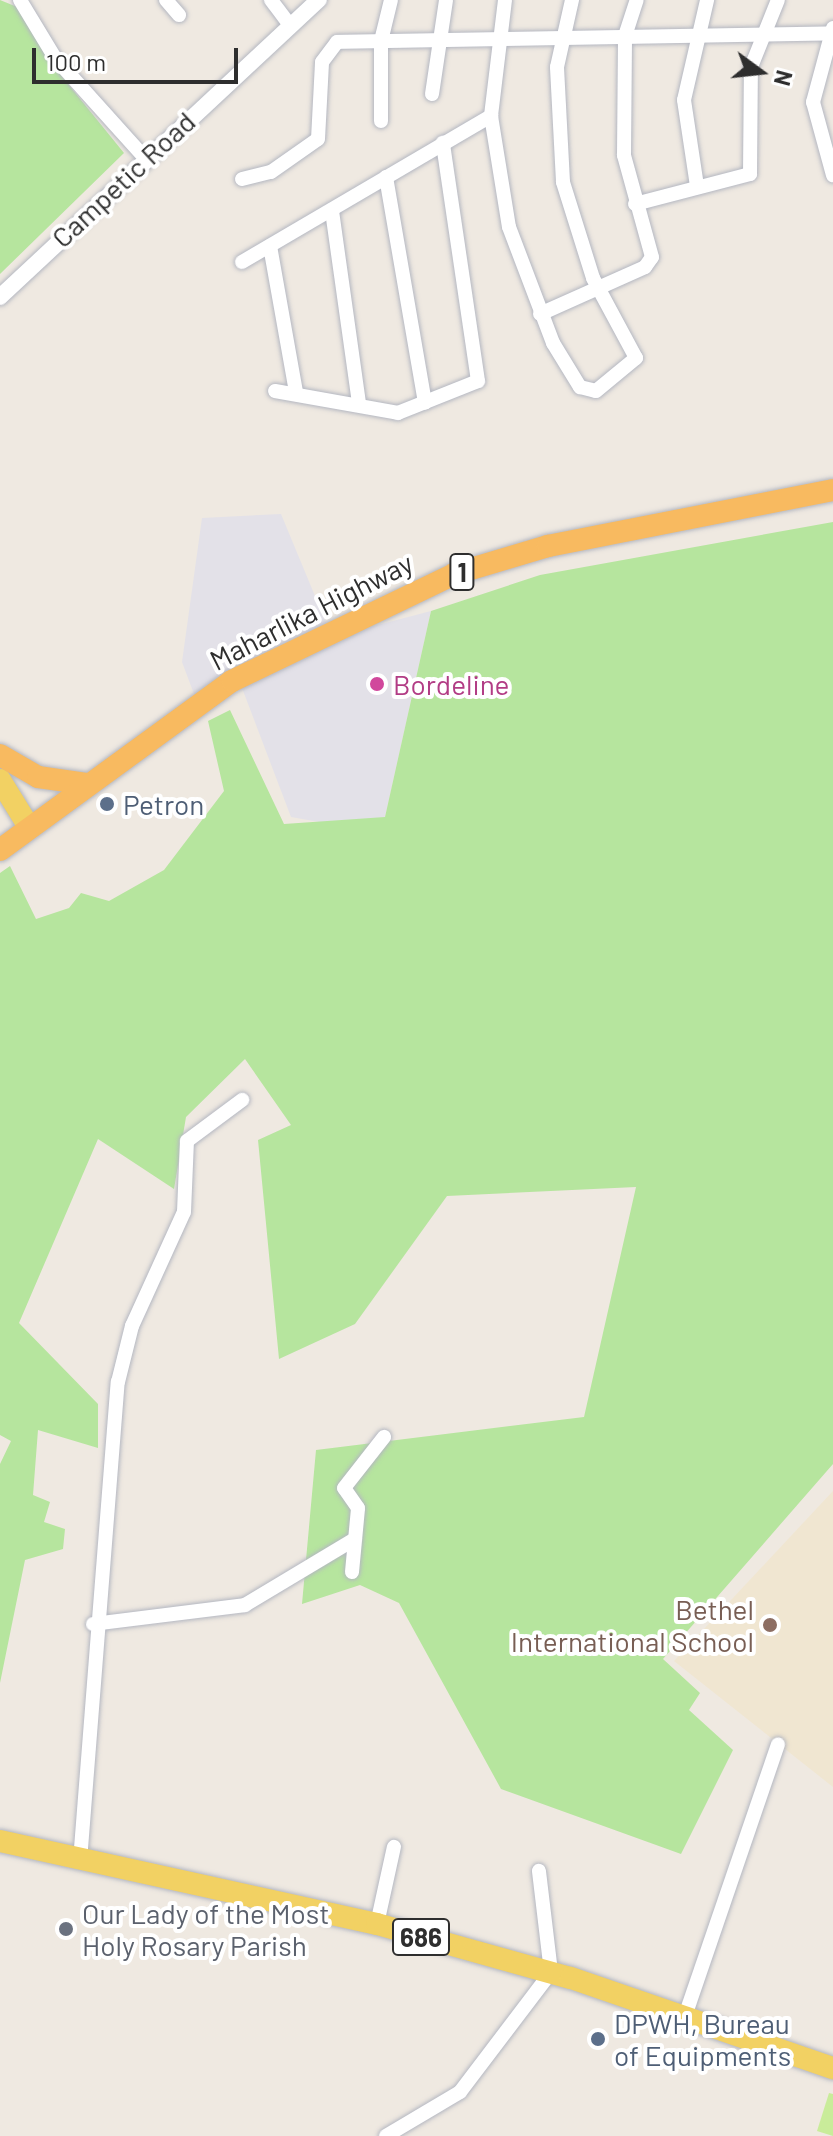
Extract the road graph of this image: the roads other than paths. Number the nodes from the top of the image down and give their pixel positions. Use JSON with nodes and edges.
{"nodes":[{"id":1,"x":20,"y":0,"type":"edge"},
{"id":2,"x":166,"y":0,"type":"edge"},
{"id":3,"x":271,"y":0,"type":"edge"},
{"id":4,"x":319,"y":0,"type":"edge"},
{"id":5,"x":391,"y":0,"type":"edge"},
{"id":6,"x":446,"y":0,"type":"edge"},
{"id":7,"x":505,"y":0,"type":"edge"},
{"id":8,"x":572,"y":0,"type":"edge"},
{"id":9,"x":637,"y":0,"type":"edge"},
{"id":10,"x":707,"y":0,"type":"edge"},
{"id":11,"x":778,"y":0,"type":"edge"},
{"id":12,"x":179,"y":15,"type":"dead end"},
{"id":13,"x":290,"y":25,"type":"junction"},
{"id":14,"x":832,"y":31,"type":"edge"},
{"id":15,"x":758,"y":34,"type":"junction"},
{"id":16,"x":625,"y":36,"type":"junction"},
{"id":17,"x":695,"y":36,"type":"junction"},
{"id":18,"x":497,"y":37,"type":"junction"},
{"id":19,"x":561,"y":38,"type":"junction"},
{"id":20,"x":436,"y":40,"type":"junction"},
{"id":21,"x":381,"y":41,"type":"junction"},
{"id":22,"x":432,"y":94,"type":"dead end"},
{"id":23,"x":491,"y":116,"type":"junction"},
{"id":24,"x":381,"y":121,"type":"dead end"},
{"id":25,"x":443,"y":143,"type":"junction"},
{"id":26,"x":144,"y":157,"type":"junction"},
{"id":27,"x":833,"y":175,"type":"edge"},
{"id":28,"x":386,"y":177,"type":"junction"},
{"id":29,"x":242,"y":179,"type":"dead end"},
{"id":30,"x":697,"y":186,"type":"junction"},
{"id":31,"x":635,"y":204,"type":"junction"},
{"id":32,"x":332,"y":211,"type":"junction"},
{"id":33,"x":270,"y":246,"type":"junction"},
{"id":34,"x":242,"y":262,"type":"dead end"},
{"id":35,"x":597,"y":290,"type":"junction"},
{"id":36,"x":0,"y":297,"type":"edge"},
{"id":37,"x":540,"y":314,"type":"junction"},
{"id":38,"x":275,"y":391,"type":"dead end"},
{"id":39,"x":296,"y":392,"type":"junction"},
{"id":40,"x":425,"y":403,"type":"junction"},
{"id":41,"x":359,"y":404,"type":"junction"},
{"id":42,"x":833,"y":490,"type":"edge"},
{"id":43,"x":0,"y":755,"type":"edge"},
{"id":44,"x":0,"y":780,"type":"edge"},
{"id":45,"x":87,"y":784,"type":"junction"},
{"id":46,"x":29,"y":827,"type":"junction"},
{"id":47,"x":0,"y":850,"type":"edge"},
{"id":48,"x":242,"y":1100,"type":"dead end"},
{"id":49,"x":384,"y":1437,"type":"dead end"},
{"id":50,"x":355,"y":1539,"type":"junction"},
{"id":51,"x":352,"y":1572,"type":"dead end"},
{"id":52,"x":93,"y":1624,"type":"junction"},
{"id":53,"x":778,"y":1745,"type":"dead end"},
{"id":54,"x":0,"y":1841,"type":"edge"},
{"id":55,"x":394,"y":1847,"type":"dead end"},
{"id":56,"x":80,"y":1861,"type":"junction"},
{"id":57,"x":539,"y":1871,"type":"dead end"},
{"id":58,"x":377,"y":1924,"type":"junction"},
{"id":59,"x":551,"y":1972,"type":"junction"},
{"id":60,"x":685,"y":2016,"type":"junction"},
{"id":61,"x":833,"y":2068,"type":"edge"},
{"id":62,"x":386,"y":2136,"type":"edge"}],
"edges":[{"from":1,"to":26,"type":"street"},
{"from":2,"to":12,"type":"street"},
{"from":3,"to":13,"type":"street"},
{"from":4,"to":13,"type":"street","name":"Campetic Road"},
{"from":5,"to":21,"type":"street"},
{"from":6,"to":20,"type":"street"},
{"from":7,"to":18,"type":"street"},
{"from":8,"to":19,"type":"street"},
{"from":9,"to":16,"type":"street"},
{"from":10,"to":17,"type":"street"},
{"from":11,"to":15,"type":"street"},
{"from":13,"to":26,"type":"street","name":"Campetic Road"},
{"from":14,"to":15,"type":"street"},
{"from":14,"to":27,"type":"street"},
{"from":15,"to":17,"type":"street"},
{"from":15,"to":30,"type":"street"},
{"from":16,"to":17,"type":"street"},
{"from":16,"to":19,"type":"street"},
{"from":16,"to":31,"type":"street"},
{"from":17,"to":30,"type":"street"},
{"from":18,"to":19,"type":"street"},
{"from":18,"to":20,"type":"street"},
{"from":18,"to":23,"type":"street"},
{"from":19,"to":35,"type":"street"},
{"from":20,"to":21,"type":"street"},
{"from":20,"to":22,"type":"street"},
{"from":21,"to":24,"type":"street"},
{"from":21,"to":29,"type":"street"},
{"from":23,"to":25,"type":"street"},
{"from":23,"to":37,"type":"street"},
{"from":25,"to":28,"type":"street"},
{"from":25,"to":40,"type":"street"},
{"from":26,"to":36,"type":"street","name":"Campetic Road"},
{"from":28,"to":32,"type":"street"},
{"from":28,"to":40,"type":"street"},
{"from":30,"to":31,"type":"street"},
{"from":31,"to":35,"type":"street"},
{"from":32,"to":33,"type":"street"},
{"from":32,"to":41,"type":"street"},
{"from":33,"to":34,"type":"street"},
{"from":33,"to":39,"type":"street"},
{"from":35,"to":37,"type":"street"},
{"from":35,"to":37,"type":"street"},
{"from":38,"to":39,"type":"street"},
{"from":39,"to":41,"type":"street"},
{"from":40,"to":41,"type":"street"},
{"from":42,"to":45,"type":"highway","name":"Maharlika Highway","number":"1"},
{"from":43,"to":45,"type":"highway"},
{"from":44,"to":46,"type":"main road"},
{"from":45,"to":46,"type":"highway","name":"Maharlika Highway","number":"1"},
{"from":46,"to":47,"type":"highway","name":"Maharlika Highway","number":"1"},
{"from":48,"to":52,"type":"street"},
{"from":49,"to":50,"type":"street"},
{"from":50,"to":51,"type":"street"},
{"from":50,"to":52,"type":"street"},
{"from":52,"to":56,"type":"street"},
{"from":53,"to":60,"type":"street"},
{"from":54,"to":56,"type":"main road","number":"686"},
{"from":55,"to":58,"type":"street"},
{"from":56,"to":58,"type":"main road","number":"686"},
{"from":57,"to":59,"type":"street"},
{"from":58,"to":59,"type":"main road","number":"686"},
{"from":59,"to":60,"type":"main road","number":"686"},
{"from":59,"to":62,"type":"street"},
{"from":60,"to":61,"type":"main road","number":"686"}]}
